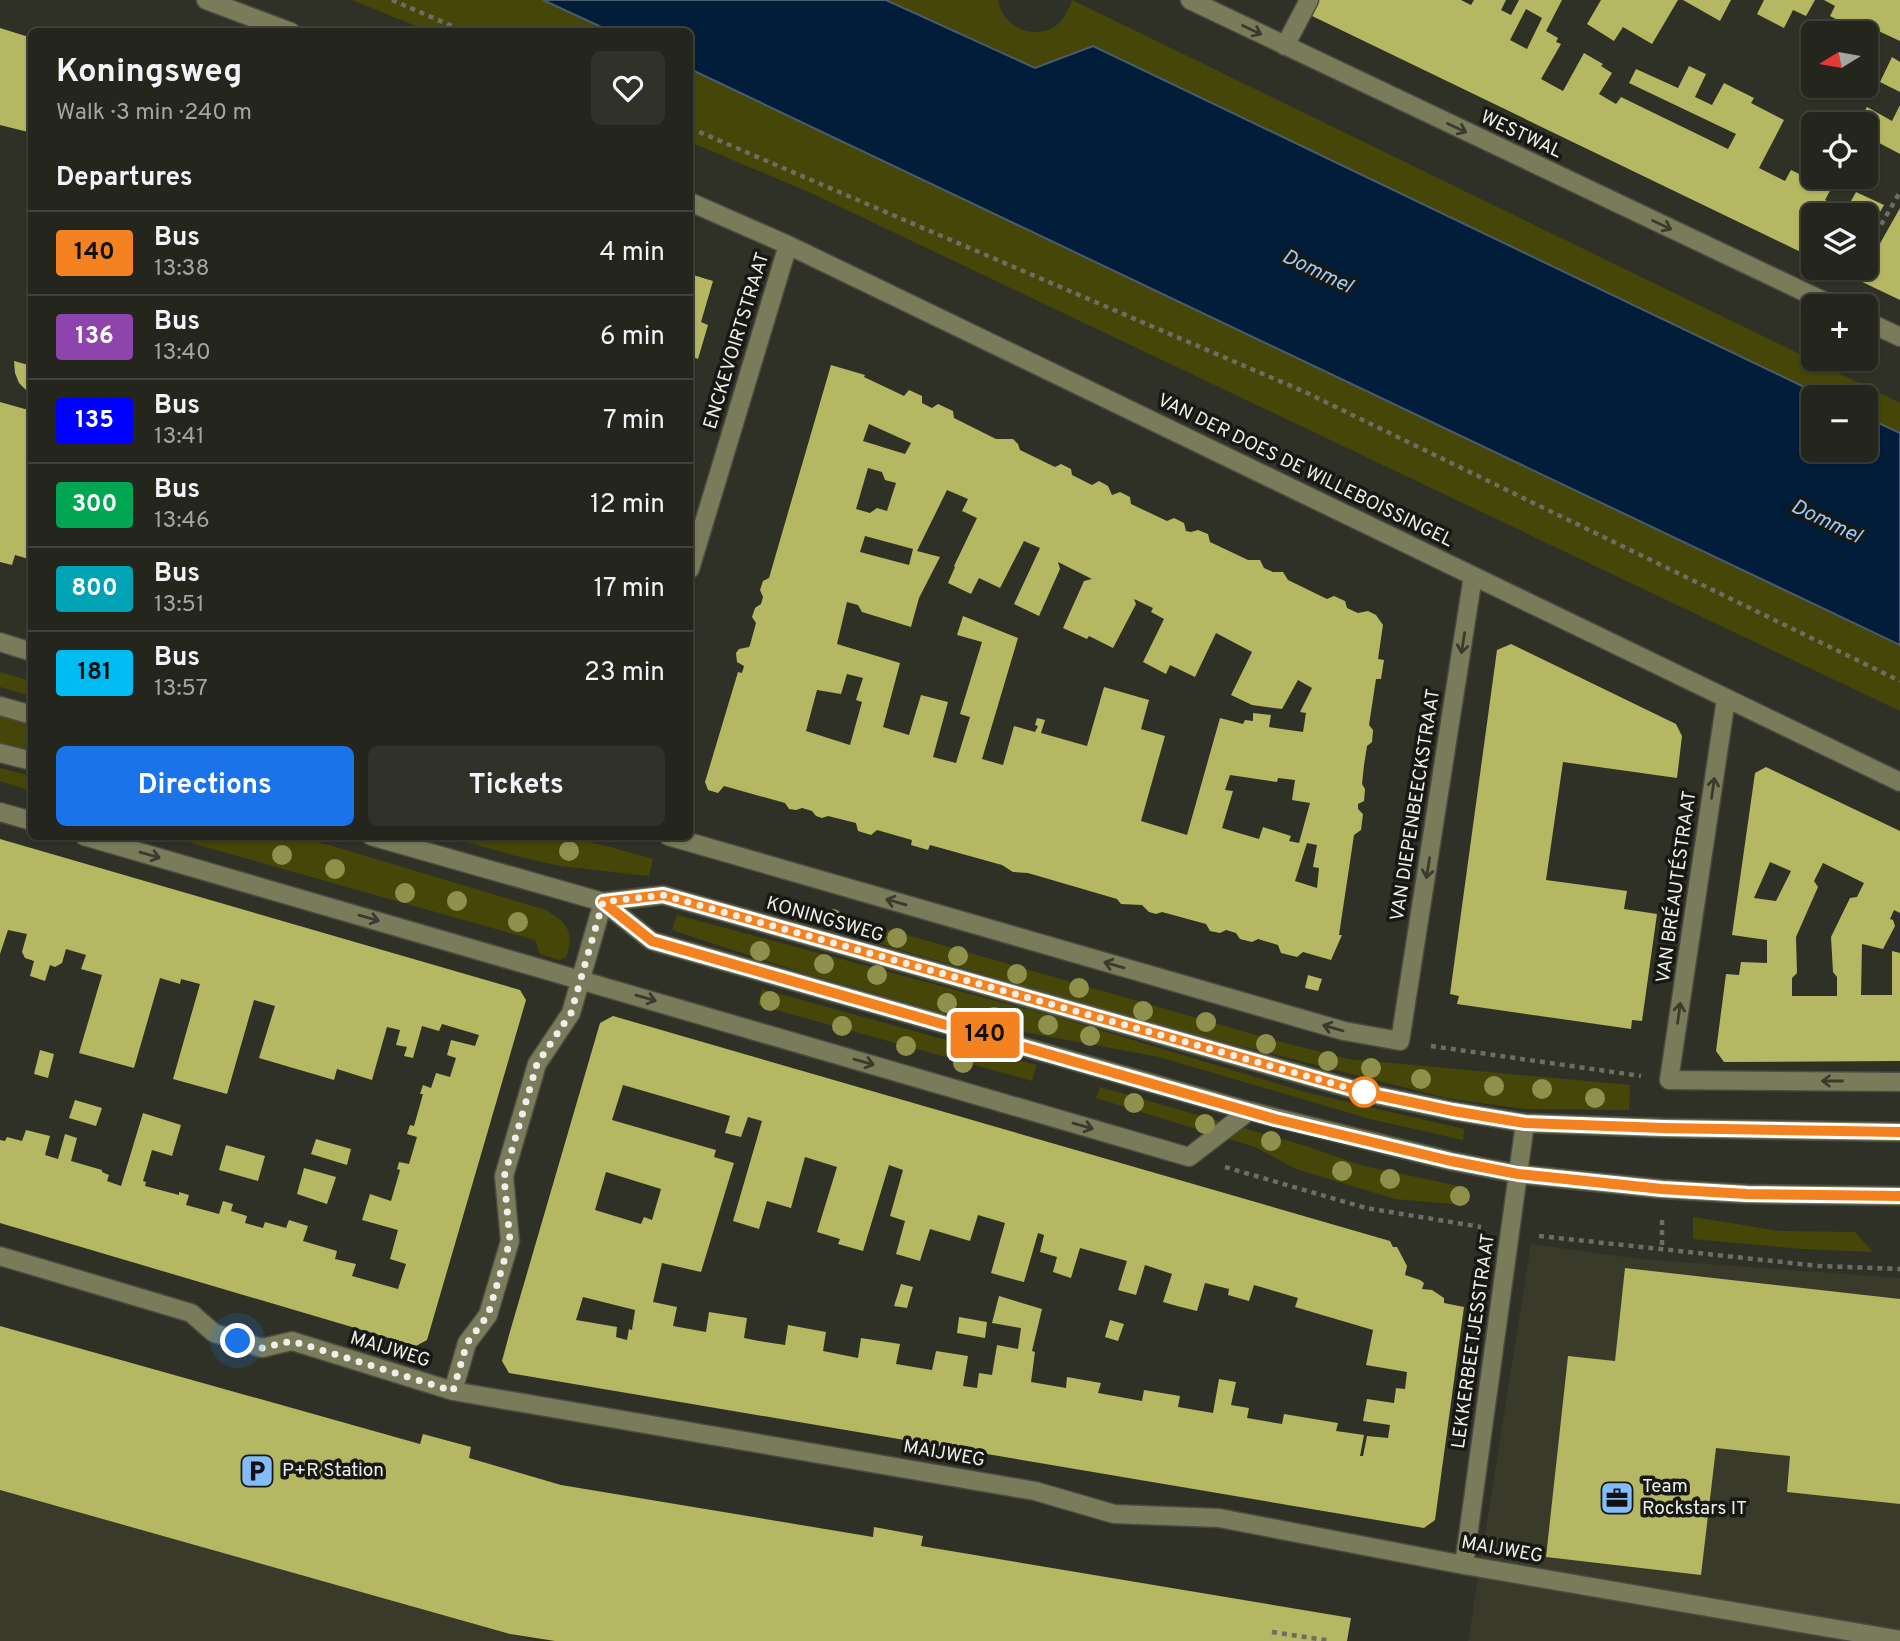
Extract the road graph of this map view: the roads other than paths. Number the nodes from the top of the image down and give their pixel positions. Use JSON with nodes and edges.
{"nodes":[{"id":1,"x":206,"y":0,"type":"edge"},
{"id":2,"x":1190,"y":0,"type":"edge"},
{"id":3,"x":1309,"y":0,"type":"edge"},
{"id":4,"x":280,"y":28,"type":"edge"},
{"id":5,"x":1285,"y":46,"type":"junction"},
{"id":6,"x":693,"y":203,"type":"edge"},
{"id":7,"x":788,"y":245,"type":"junction"},
{"id":8,"x":1810,"y":294,"type":"edge"},
{"id":9,"x":1878,"y":327,"type":"edge"},
{"id":10,"x":1900,"y":337,"type":"edge"},
{"id":11,"x":693,"y":559,"type":"edge"},
{"id":12,"x":1474,"y":576,"type":"junction"},
{"id":13,"x":0,"y":642,"type":"edge"},
{"id":14,"x":28,"y":651,"type":"edge"},
{"id":15,"x":1726,"y":699,"type":"junction"},
{"id":16,"x":0,"y":706,"type":"edge"},
{"id":17,"x":28,"y":714,"type":"edge"},
{"id":18,"x":0,"y":753,"type":"edge"},
{"id":19,"x":28,"y":760,"type":"edge"},
{"id":20,"x":1900,"y":782,"type":"edge"},
{"id":21,"x":0,"y":812,"type":"edge"},
{"id":22,"x":28,"y":820,"type":"edge"},
{"id":23,"x":99,"y":840,"type":"edge"},
{"id":24,"x":385,"y":840,"type":"edge"},
{"id":25,"x":682,"y":840,"type":"edge"},
{"id":26,"x":603,"y":902,"type":"junction"},
{"id":27,"x":580,"y":979,"type":"junction"},
{"id":28,"x":1400,"y":1041,"type":"joint"},
{"id":29,"x":1900,"y":1082,"type":"edge"},
{"id":30,"x":1249,"y":1111,"type":"junction"},
{"id":31,"x":1525,"y":1123,"type":"junction"},
{"id":32,"x":1900,"y":1132,"type":"edge"},
{"id":33,"x":1518,"y":1174,"type":"junction"},
{"id":34,"x":1900,"y":1196,"type":"edge"},
{"id":35,"x":0,"y":1256,"type":"edge"},
{"id":36,"x":453,"y":1391,"type":"junction"},
{"id":37,"x":1464,"y":1565,"type":"junction"},
{"id":38,"x":1900,"y":1640,"type":"edge"}],
"edges":[{"from":1,"to":4,"type":"street"},
{"from":2,"to":5,"type":"street","name":"WESTWAL","one_way":true},
{"from":3,"to":5,"type":"street"},
{"from":5,"to":8,"type":"street","name":"WESTWAL","one_way":true},
{"from":6,"to":7,"type":"street","name":"VAN DER DOES DE WILLEBOISSINGEL"},
{"from":7,"to":11,"type":"street","name":"ENCKEVOIRTSTRAAT"},
{"from":7,"to":12,"type":"street","name":"VAN DER DOES DE WILLEBOISSINGEL"},
{"from":9,"to":10,"type":"street"},
{"from":12,"to":15,"type":"street","name":"VAN DER DOES DE WILLEBOISSINGEL"},
{"from":12,"to":28,"type":"street","name":"VAN DIEPENBEECKSTRAAT","one_way":true},
{"from":13,"to":14,"type":"street"},
{"from":15,"to":20,"type":"street","name":"VAN DER DOES DE WILLEBOISSINGEL"},
{"from":29,"to":15,"type":"street","name":"VAN BRÉAUTÉSTRAAT","one_way":true},
{"from":16,"to":17,"type":"street"},
{"from":18,"to":19,"type":"street"},
{"from":21,"to":22,"type":"street"},
{"from":23,"to":27,"type":"street","one_way":true},
{"from":24,"to":26,"type":"street","name":"KONINGSWEG"},
{"from":28,"to":25,"type":"street","name":"KONINGSWEG","one_way":true},
{"from":26,"to":27,"type":"street"},
{"from":26,"to":30,"type":"street","name":"KONINGSWEG"},
{"from":26,"to":31,"type":"street","name":"KONINGSWEG"},
{"from":27,"to":30,"type":"street","one_way":true},
{"from":27,"to":36,"type":"street"},
{"from":30,"to":33,"type":"street","name":"KONINGSWEG"},
{"from":31,"to":32,"type":"street","name":"KONINGSWEG"},
{"from":31,"to":33,"type":"street","name":"LEKKERBEETJESSTRAAT"},
{"from":33,"to":34,"type":"street","name":"KONINGSWEG"},
{"from":33,"to":37,"type":"street","name":"LEKKERBEETJESSTRAAT"},
{"from":35,"to":36,"type":"street","name":"MAIJWEG"},
{"from":36,"to":37,"type":"street","name":"MAIJWEG"},
{"from":37,"to":38,"type":"street","name":"MAIJWEG"}]}
